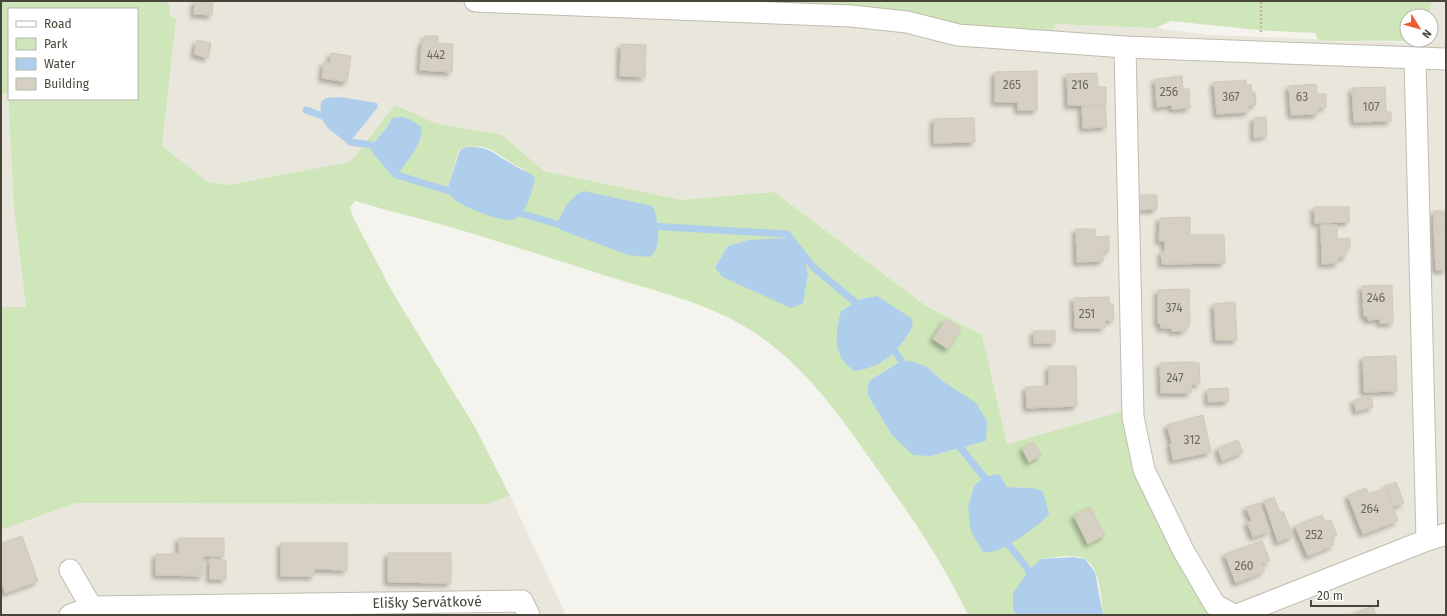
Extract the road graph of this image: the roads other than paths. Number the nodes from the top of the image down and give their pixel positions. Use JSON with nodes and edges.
{"nodes":[{"id":1,"x":475,"y":1,"type":"edge"},
{"id":2,"x":1125,"y":46,"type":"junction"},
{"id":3,"x":1415,"y":59,"type":"junction"},
{"id":4,"x":1446,"y":59,"type":"edge"},
{"id":5,"x":1436,"y":537,"type":"edge"},
{"id":6,"x":70,"y":570,"type":"dead end"},
{"id":7,"x":526,"y":608,"type":"edge"},
{"id":8,"x":94,"y":611,"type":"edge"},
{"id":9,"x":70,"y":615,"type":"edge"},
{"id":10,"x":1235,"y":615,"type":"edge"}],
"edges":[{"from":1,"to":2,"type":"street"},
{"from":2,"to":3,"type":"street"},
{"from":2,"to":10,"type":"street"},
{"from":3,"to":4,"type":"street"},
{"from":3,"to":5,"type":"street"},
{"from":5,"to":10,"type":"street"},
{"from":6,"to":8,"type":"street"},
{"from":7,"to":8,"type":"street","name":"Elišky Servátkové"},
{"from":8,"to":9,"type":"street","name":"Elišky Servátkové"}]}
